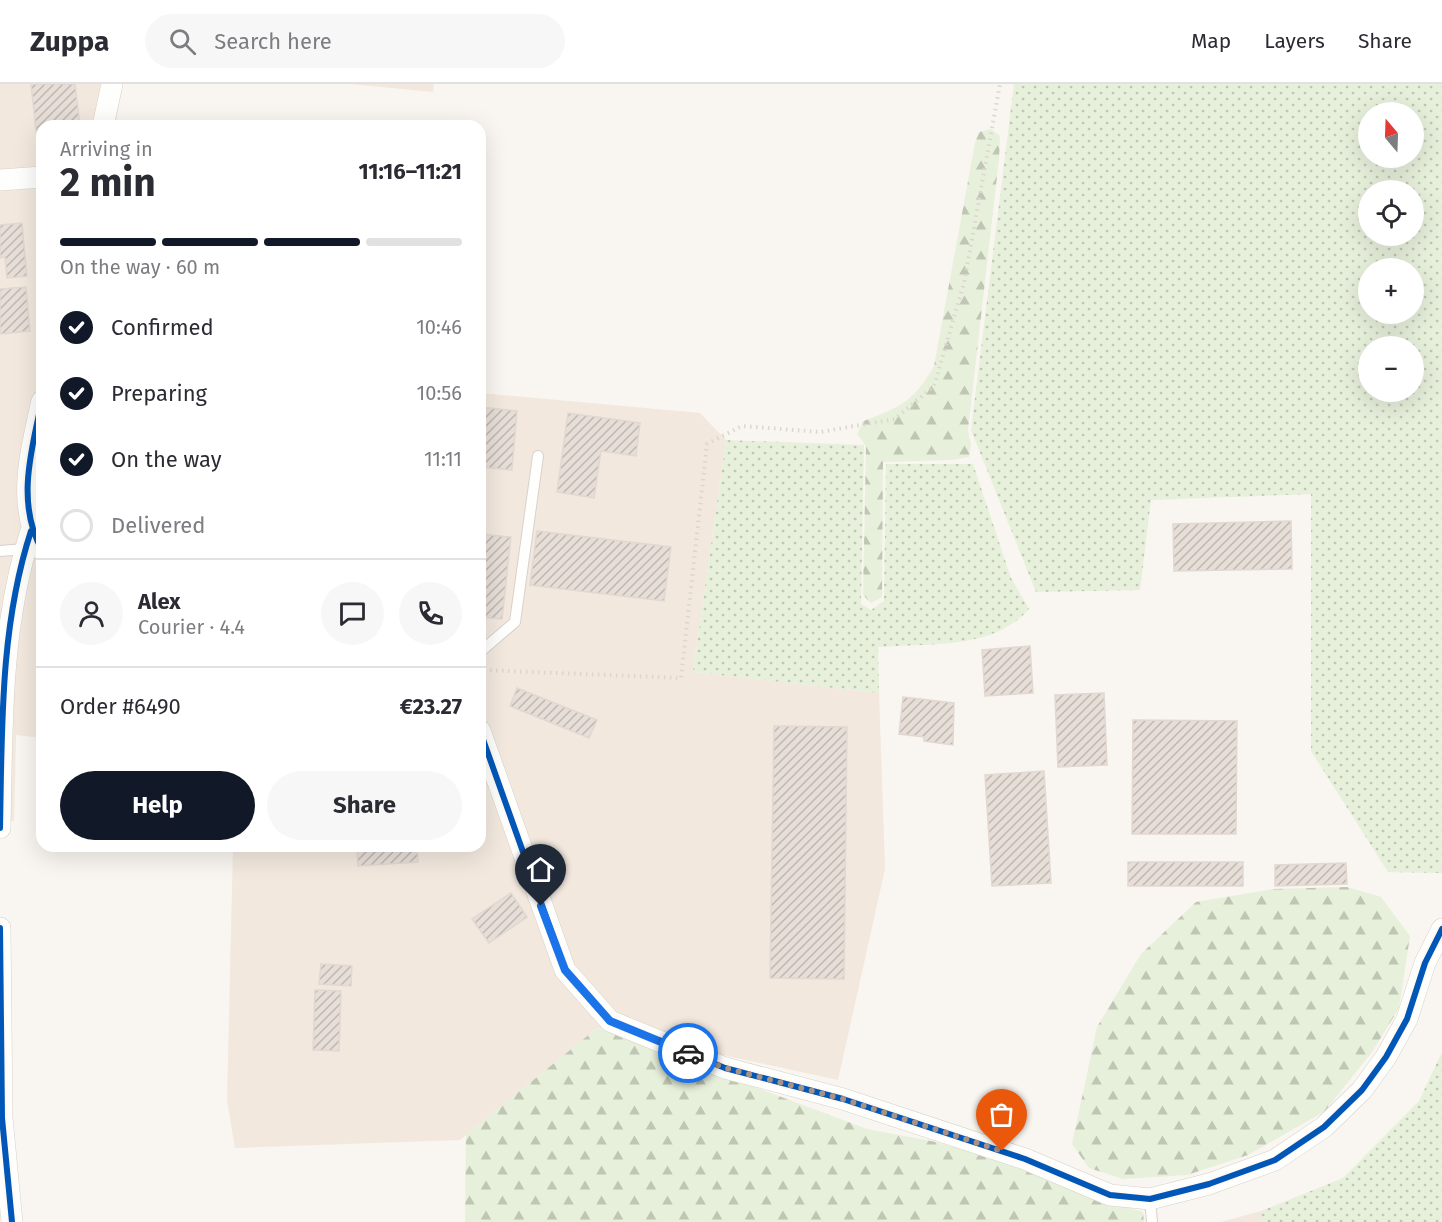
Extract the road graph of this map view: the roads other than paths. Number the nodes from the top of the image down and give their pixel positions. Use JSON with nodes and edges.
{"nodes":[{"id":1,"x":112,"y":84,"type":"edge"},
{"id":2,"x":104,"y":120,"type":"edge"},
{"id":3,"x":36,"y":177,"type":"edge"},
{"id":4,"x":0,"y":180,"type":"edge"},
{"id":5,"x":36,"y":437,"type":"edge"},
{"id":6,"x":538,"y":456,"type":"dead end"},
{"id":7,"x":33,"y":544,"type":"edge"},
{"id":8,"x":0,"y":551,"type":"edge"},
{"id":9,"x":486,"y":646,"type":"edge"},
{"id":10,"x":486,"y":748,"type":"edge"},
{"id":11,"x":0,"y":828,"type":"edge"},
{"id":12,"x":0,"y":928,"type":"edge"},
{"id":13,"x":1442,"y":929,"type":"edge"},
{"id":14,"x":1149,"y":1198,"type":"junction"},
{"id":15,"x":12,"y":1222,"type":"edge"},
{"id":16,"x":1152,"y":1222,"type":"edge"}],
"edges":[{"from":1,"to":2,"type":"street"},
{"from":3,"to":4,"type":"street"},
{"from":5,"to":7,"type":"street"},
{"from":6,"to":9,"type":"lane"},
{"from":7,"to":8,"type":"lane"},
{"from":7,"to":11,"type":"street"},
{"from":10,"to":14,"type":"street"},
{"from":12,"to":15,"type":"street"},
{"from":13,"to":14,"type":"street"},
{"from":14,"to":16,"type":"lane"}]}
